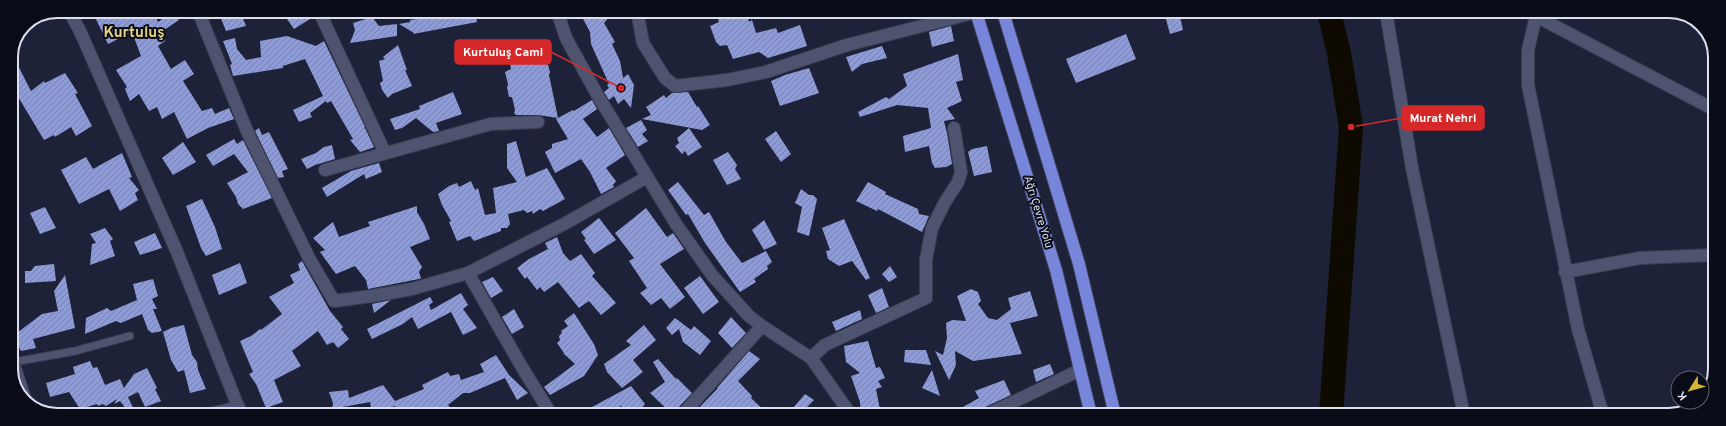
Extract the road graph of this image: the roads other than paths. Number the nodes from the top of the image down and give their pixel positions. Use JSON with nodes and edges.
{"nodes":[{"id":1,"x":72,"y":18,"type":"edge"},
{"id":2,"x":201,"y":18,"type":"edge"},
{"id":3,"x":322,"y":18,"type":"edge"},
{"id":4,"x":561,"y":18,"type":"edge"},
{"id":5,"x":638,"y":18,"type":"edge"},
{"id":6,"x":953,"y":18,"type":"edge"},
{"id":7,"x":978,"y":18,"type":"edge"},
{"id":8,"x":1005,"y":18,"type":"edge"},
{"id":9,"x":1387,"y":18,"type":"edge"},
{"id":10,"x":1532,"y":18,"type":"edge"},
{"id":11,"x":1540,"y":18,"type":"edge"},
{"id":12,"x":1708,"y":106,"type":"edge"},
{"id":13,"x":538,"y":122,"type":"dead end"},
{"id":14,"x":954,"y":128,"type":"dead end"},
{"id":15,"x":385,"y":153,"type":"junction"},
{"id":16,"x":325,"y":170,"type":"dead end"},
{"id":17,"x":647,"y":177,"type":"junction"},
{"id":18,"x":1708,"y":256,"type":"edge"},
{"id":19,"x":1566,"y":272,"type":"junction"},
{"id":20,"x":468,"y":273,"type":"junction"},
{"id":21,"x":762,"y":326,"type":"junction"},
{"id":22,"x":130,"y":336,"type":"dead end"},
{"id":23,"x":18,"y":358,"type":"edge"},
{"id":24,"x":811,"y":358,"type":"junction"},
{"id":25,"x":1080,"y":370,"type":"junction"},
{"id":26,"x":239,"y":408,"type":"edge"},
{"id":27,"x":547,"y":408,"type":"edge"},
{"id":28,"x":688,"y":408,"type":"edge"},
{"id":29,"x":847,"y":408,"type":"edge"},
{"id":30,"x":1001,"y":408,"type":"edge"},
{"id":31,"x":1089,"y":408,"type":"edge"},
{"id":32,"x":1113,"y":408,"type":"edge"},
{"id":33,"x":1463,"y":408,"type":"edge"},
{"id":34,"x":1601,"y":408,"type":"edge"}],
"edges":[{"from":1,"to":26,"type":"street"},
{"from":2,"to":20,"type":"street"},
{"from":3,"to":15,"type":"street"},
{"from":4,"to":17,"type":"street"},
{"from":5,"to":6,"type":"street"},
{"from":7,"to":25,"type":"highway","name":"Ağrı Çevre Yolu"},
{"from":8,"to":32,"type":"highway"},
{"from":9,"to":33,"type":"street"},
{"from":10,"to":19,"type":"street"},
{"from":11,"to":12,"type":"street"},
{"from":13,"to":15,"type":"street"},
{"from":14,"to":24,"type":"street"},
{"from":15,"to":16,"type":"street"},
{"from":17,"to":20,"type":"street"},
{"from":17,"to":21,"type":"street"},
{"from":18,"to":19,"type":"street"},
{"from":19,"to":34,"type":"street"},
{"from":20,"to":27,"type":"street"},
{"from":21,"to":24,"type":"street"},
{"from":21,"to":28,"type":"street"},
{"from":22,"to":23,"type":"lane"},
{"from":24,"to":29,"type":"street"},
{"from":25,"to":30,"type":"street"},
{"from":25,"to":31,"type":"highway","name":"Ağrı Çevre Yolu"}]}
